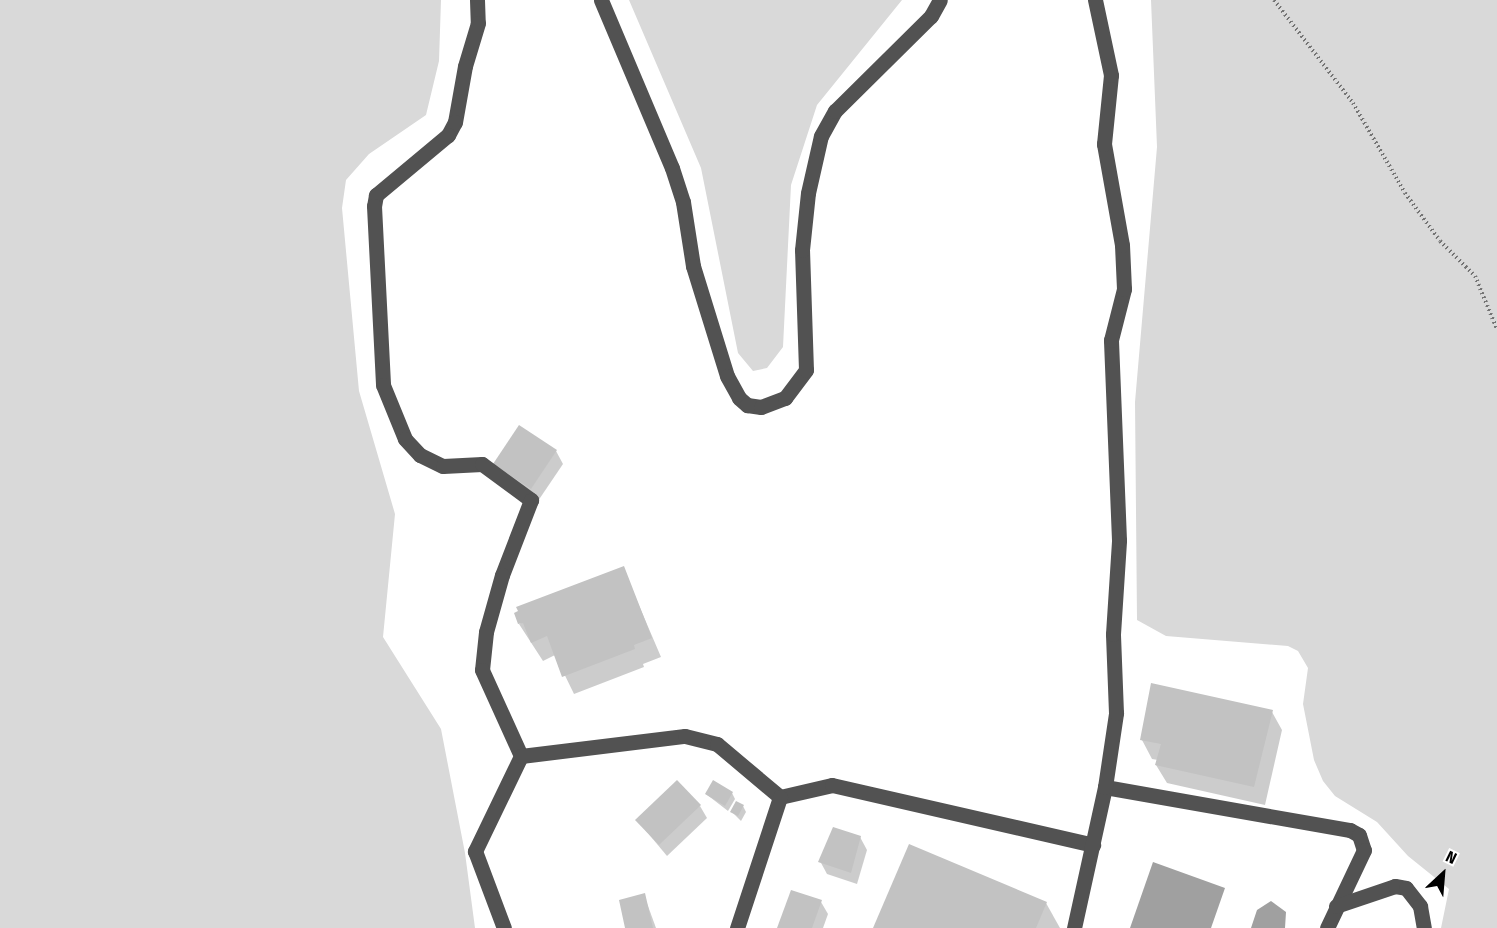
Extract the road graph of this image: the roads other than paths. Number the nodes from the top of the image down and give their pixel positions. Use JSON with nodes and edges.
{"nodes":[{"id":1,"x":477,"y":0,"type":"edge"},
{"id":2,"x":601,"y":0,"type":"edge"},
{"id":3,"x":940,"y":0,"type":"edge"},
{"id":4,"x":1095,"y":0,"type":"edge"},
{"id":5,"x":521,"y":756,"type":"junction"},
{"id":6,"x":1105,"y":786,"type":"junction"},
{"id":7,"x":780,"y":796,"type":"junction"},
{"id":8,"x":1093,"y":845,"type":"junction"},
{"id":9,"x":1336,"y":906,"type":"junction"},
{"id":10,"x":504,"y":928,"type":"edge"},
{"id":11,"x":737,"y":928,"type":"edge"},
{"id":12,"x":1074,"y":928,"type":"edge"},
{"id":13,"x":1327,"y":928,"type":"edge"},
{"id":14,"x":1424,"y":928,"type":"edge"}],
"edges":[{"from":1,"to":5,"type":"street"},
{"from":2,"to":3,"type":"street"},
{"from":4,"to":6,"type":"street"},
{"from":5,"to":7,"type":"street"},
{"from":5,"to":10,"type":"street"},
{"from":6,"to":8,"type":"street"},
{"from":6,"to":9,"type":"street"},
{"from":7,"to":8,"type":"street"},
{"from":7,"to":11,"type":"street"},
{"from":8,"to":12,"type":"street"},
{"from":9,"to":13,"type":"street"},
{"from":9,"to":14,"type":"street"}]}
